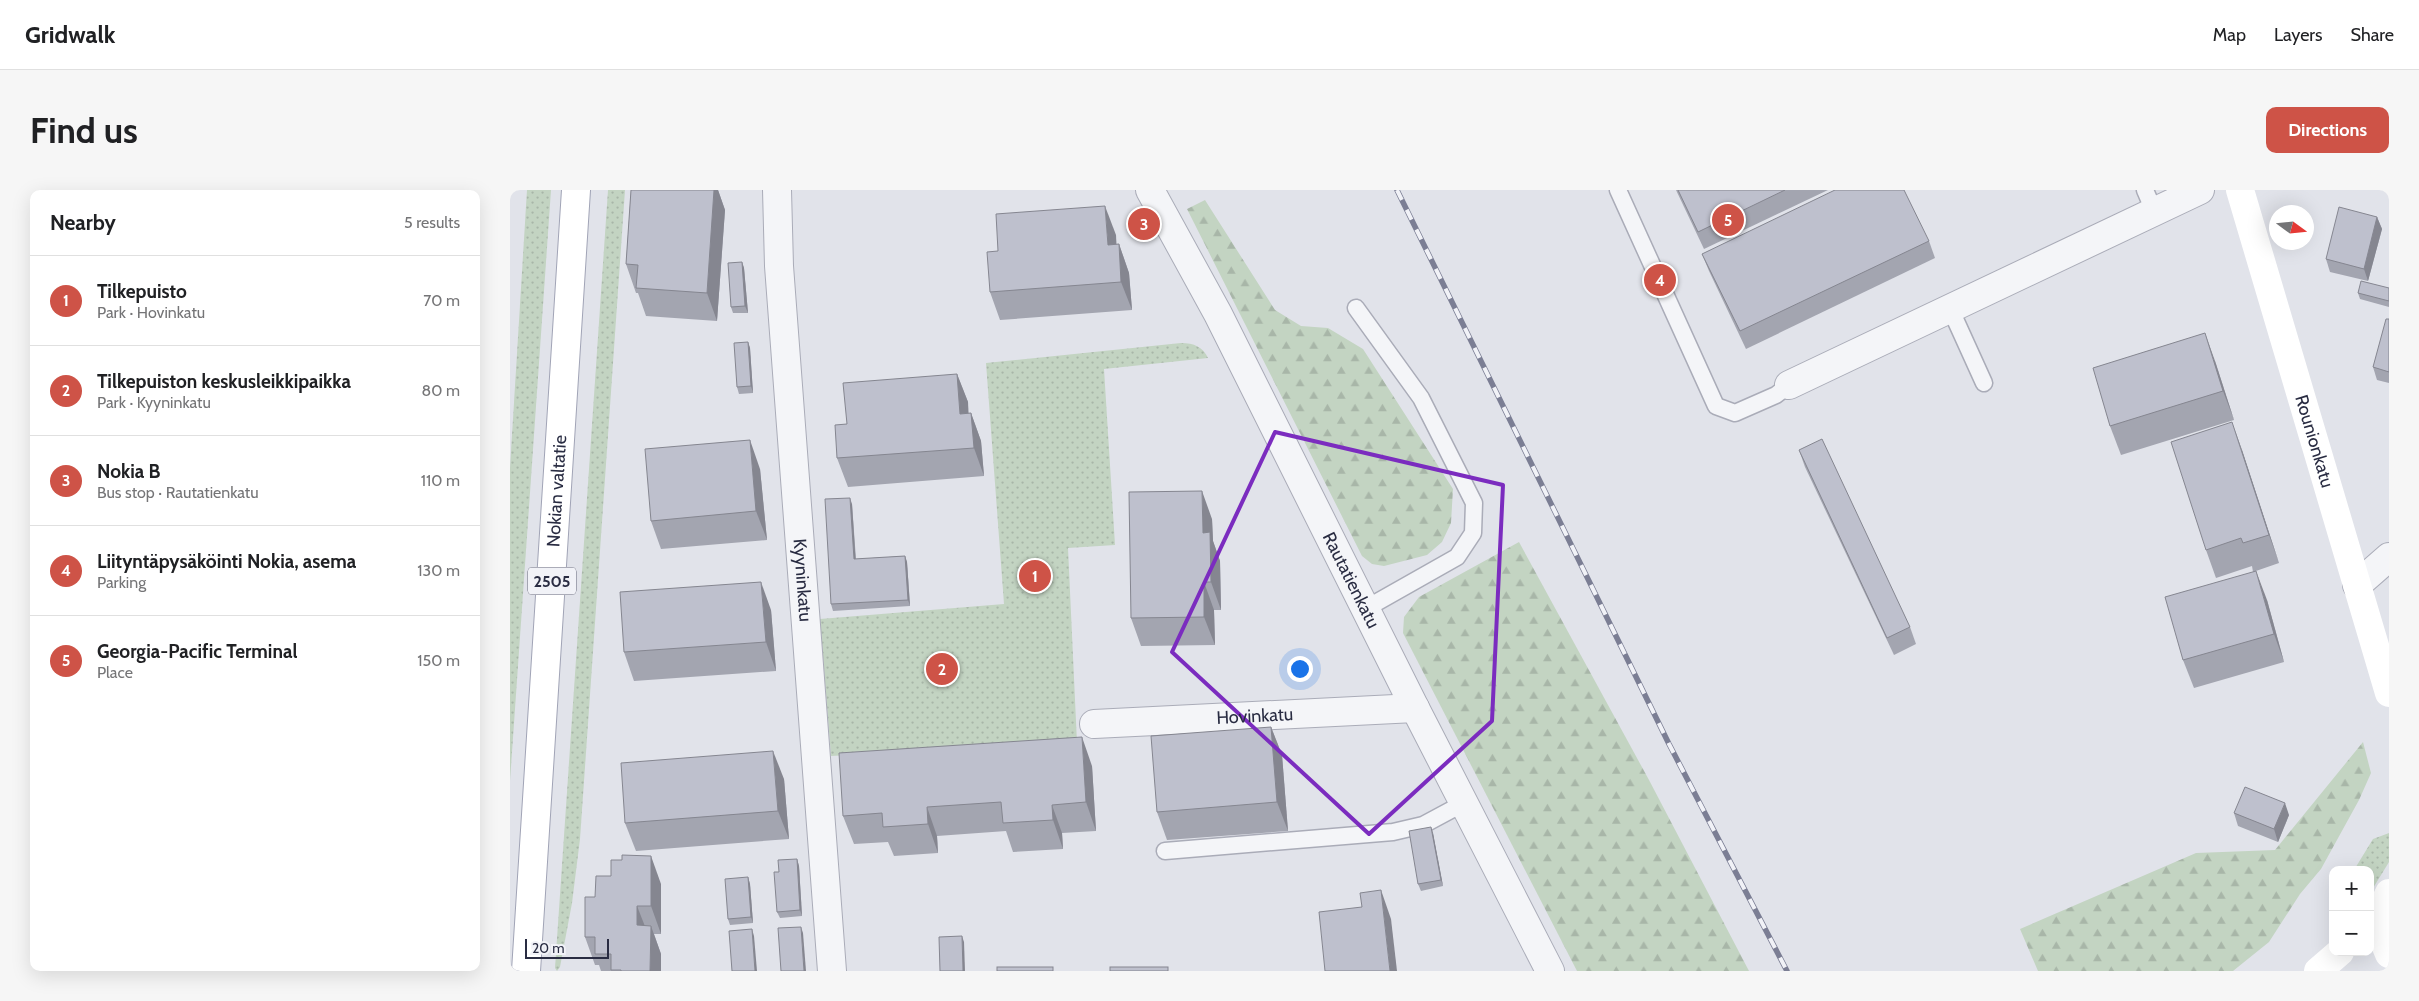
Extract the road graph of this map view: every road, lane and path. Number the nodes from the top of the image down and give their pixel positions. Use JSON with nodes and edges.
{"nodes":[{"id":1,"x":576,"y":190,"type":"edge"},
{"id":2,"x":777,"y":190,"type":"edge"},
{"id":3,"x":1150,"y":190,"type":"edge"},
{"id":4,"x":1618,"y":190,"type":"edge"},
{"id":5,"x":2200,"y":190,"type":"edge"},
{"id":6,"x":2240,"y":190,"type":"edge"},
{"id":7,"x":2150,"y":201,"type":"edge"},
{"id":8,"x":1356,"y":308,"type":"dead end"},
{"id":9,"x":1950,"y":308,"type":"junction"},
{"id":10,"x":1984,"y":383,"type":"dead end"},
{"id":11,"x":1789,"y":385,"type":"joint"},
{"id":12,"x":2389,"y":557,"type":"edge"},
{"id":13,"x":2357,"y":585,"type":"junction"},
{"id":14,"x":1366,"y":609,"type":"junction"},
{"id":15,"x":2389,"y":693,"type":"edge"},
{"id":16,"x":1415,"y":708,"type":"junction"},
{"id":17,"x":1094,"y":724,"type":"dead end"},
{"id":18,"x":1464,"y":803,"type":"junction"},
{"id":19,"x":1165,"y":851,"type":"dead end"},
{"id":20,"x":2381,"y":904,"type":"edge"},
{"id":21,"x":2389,"y":954,"type":"edge"},
{"id":22,"x":2335,"y":956,"type":"edge"},
{"id":23,"x":526,"y":971,"type":"edge"},
{"id":24,"x":832,"y":971,"type":"edge"},
{"id":25,"x":1550,"y":971,"type":"edge"},
{"id":26,"x":2318,"y":971,"type":"edge"}],
"edges":[{"from":1,"to":23,"type":"main road","name":"Nokian valtatie","number":"2505"},
{"from":2,"to":24,"type":"street","name":"Kyyninkatu"},
{"from":3,"to":14,"type":"street","name":"Rautatienkatu"},
{"from":4,"to":11,"type":"lane"},
{"from":5,"to":7,"type":"street"},
{"from":6,"to":13,"type":"main road","name":"Rounionkatu"},
{"from":7,"to":9,"type":"street"},
{"from":8,"to":14,"type":"lane"},
{"from":9,"to":10,"type":"lane"},
{"from":9,"to":11,"type":"street"},
{"from":12,"to":13,"type":"street"},
{"from":13,"to":15,"type":"main road","name":"Rounionkatu"},
{"from":14,"to":16,"type":"street","name":"Rautatienkatu"},
{"from":16,"to":17,"type":"street","name":"Hovinkatu"},
{"from":16,"to":18,"type":"street","name":"Rautatienkatu"},
{"from":18,"to":19,"type":"lane"},
{"from":18,"to":25,"type":"street","name":"Rautatienkatu"},
{"from":20,"to":21,"type":"main road"},
{"from":22,"to":26,"type":"main road"}]}
